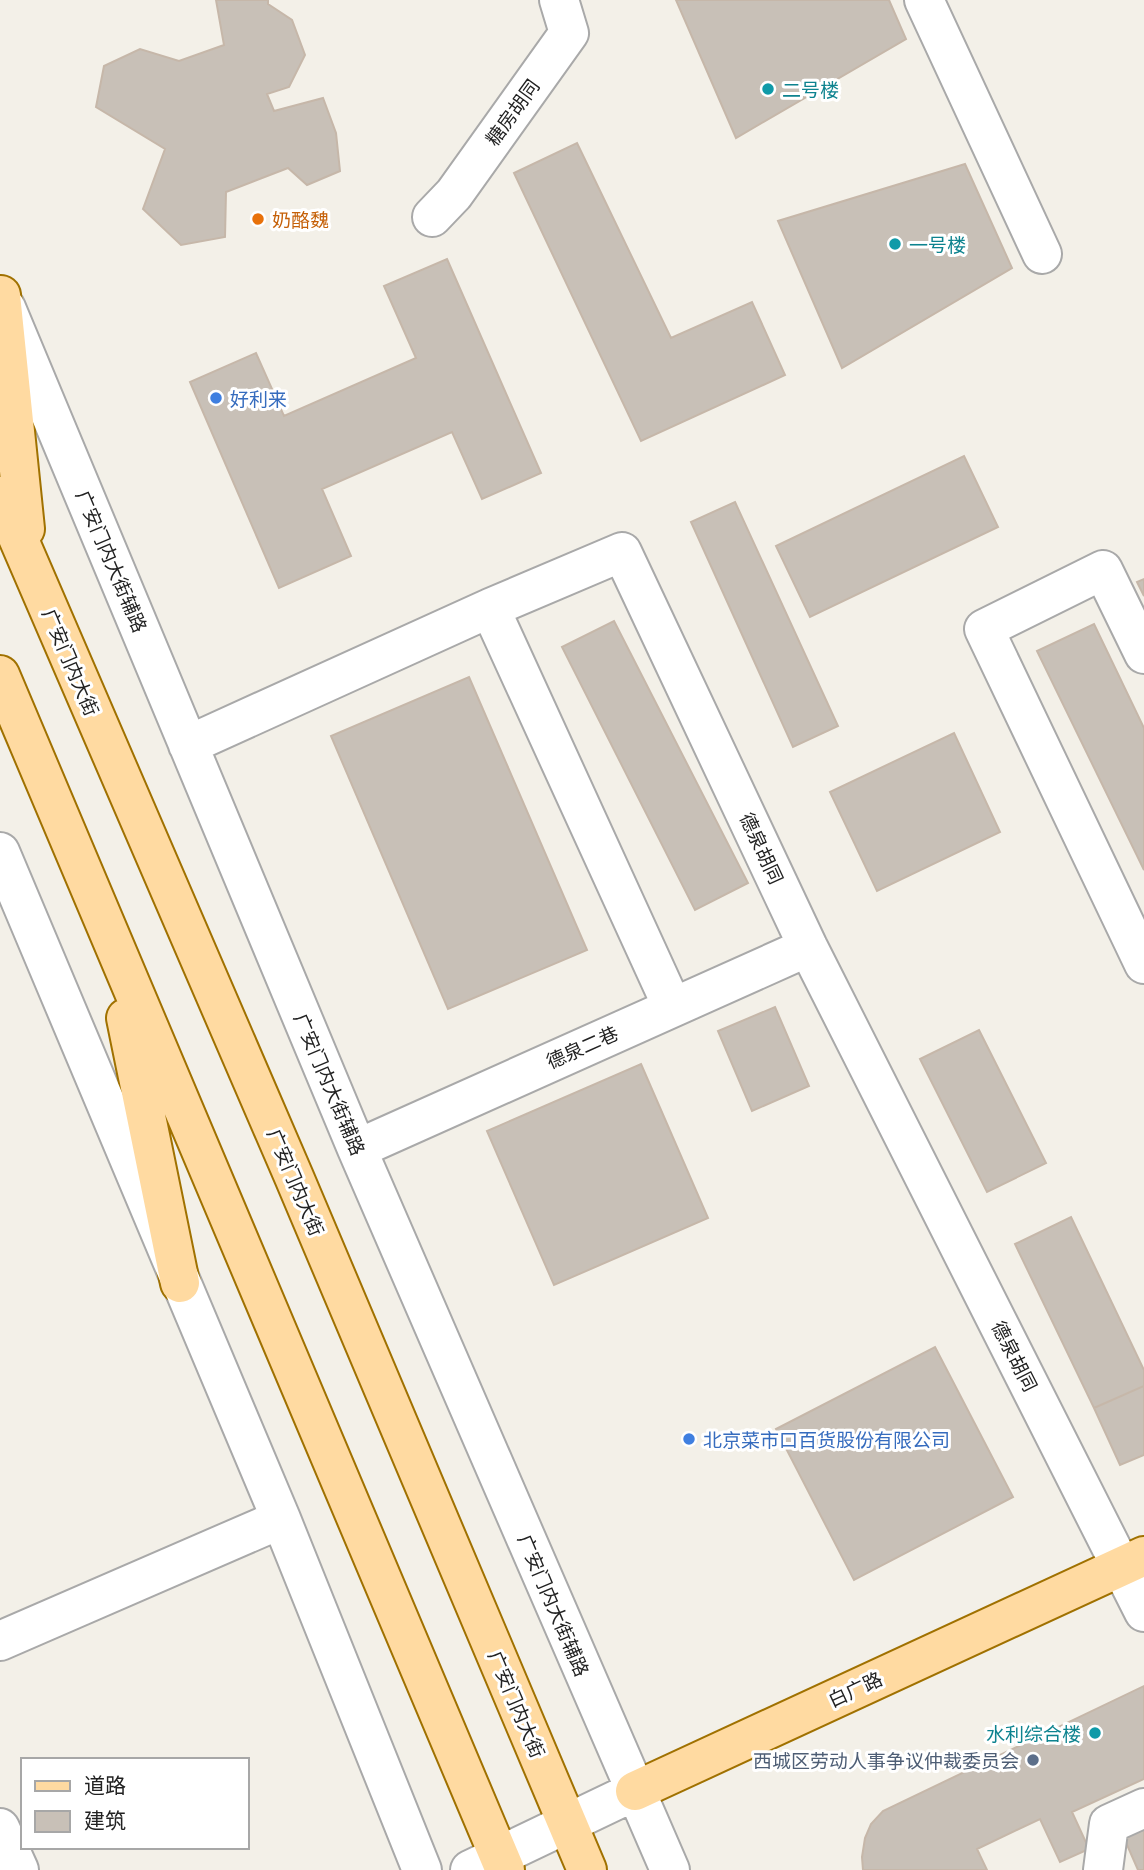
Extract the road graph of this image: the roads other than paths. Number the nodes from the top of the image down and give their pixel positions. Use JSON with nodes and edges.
{"nodes":[{"id":1,"x":559,"y":0,"type":"edge"},
{"id":2,"x":924,"y":0,"type":"edge"},
{"id":3,"x":432,"y":217,"type":"dead end"},
{"id":4,"x":1042,"y":254,"type":"dead end"},
{"id":5,"x":0,"y":294,"type":"edge"},
{"id":6,"x":0,"y":496,"type":"edge"},
{"id":7,"x":29,"y":566,"type":"junction"},
{"id":8,"x":490,"y":608,"type":"junction"},
{"id":9,"x":1144,"y":654,"type":"edge"},
{"id":10,"x":0,"y":675,"type":"edge"},
{"id":11,"x":188,"y":745,"type":"junction"},
{"id":12,"x":0,"y":852,"type":"edge"},
{"id":13,"x":110,"y":937,"type":"junction"},
{"id":14,"x":808,"y":947,"type":"junction"},
{"id":15,"x":1144,"y":964,"type":"edge"},
{"id":16,"x":672,"y":1006,"type":"junction"},
{"id":17,"x":357,"y":1149,"type":"junction"},
{"id":18,"x":180,"y":1283,"type":"junction"},
{"id":19,"x":281,"y":1519,"type":"junction"},
{"id":20,"x":1133,"y":1561,"type":"edge"},
{"id":21,"x":1144,"y":1612,"type":"edge"},
{"id":22,"x":0,"y":1641,"type":"edge"},
{"id":23,"x":635,"y":1791,"type":"junction"},
{"id":24,"x":1144,"y":1808,"type":"edge"},
{"id":25,"x":567,"y":1823,"type":"junction"},
{"id":26,"x":0,"y":1828,"type":"edge"},
{"id":27,"x":492,"y":1865,"type":"edge"},
{"id":28,"x":19,"y":1870,"type":"edge"},
{"id":29,"x":422,"y":1870,"type":"edge"},
{"id":30,"x":587,"y":1870,"type":"edge"},
{"id":31,"x":670,"y":1870,"type":"edge"},
{"id":32,"x":1103,"y":1870,"type":"edge"}],
"edges":[{"from":1,"to":3,"type":"street","name":"糖房胡同"},
{"from":2,"to":4,"type":"street"},
{"from":5,"to":7,"type":"main road"},
{"from":5,"to":11,"type":"street","name":"广安门内大街辅路"},
{"from":6,"to":7,"type":"main road","name":"广安门内大街"},
{"from":7,"to":25,"type":"main road","name":"广安门内大街"},
{"from":8,"to":11,"type":"street","name":"德泉胡同"},
{"from":8,"to":14,"type":"street","name":"德泉胡同"},
{"from":8,"to":16,"type":"street"},
{"from":9,"to":15,"type":"street"},
{"from":10,"to":13,"type":"main road"},
{"from":11,"to":17,"type":"street","name":"广安门内大街辅路"},
{"from":12,"to":18,"type":"street"},
{"from":13,"to":18,"type":"main road"},
{"from":13,"to":27,"type":"main road"},
{"from":14,"to":16,"type":"street","name":"德泉二巷"},
{"from":14,"to":20,"type":"street","name":"德泉胡同"},
{"from":16,"to":17,"type":"street","name":"德泉二巷"},
{"from":17,"to":23,"type":"street","name":"广安门内大街辅路"},
{"from":18,"to":19,"type":"street"},
{"from":19,"to":22,"type":"street"},
{"from":19,"to":29,"type":"street"},
{"from":20,"to":21,"type":"street","name":"德泉胡同"},
{"from":20,"to":23,"type":"main road","name":"白广路"},
{"from":23,"to":25,"type":"street","name":"白广路"},
{"from":23,"to":31,"type":"street","name":"广安门内大街辅路"},
{"from":24,"to":32,"type":"street"},
{"from":25,"to":27,"type":"street","name":"白广路"},
{"from":25,"to":30,"type":"main road","name":"广安门内大街"},
{"from":26,"to":28,"type":"street"}]}
